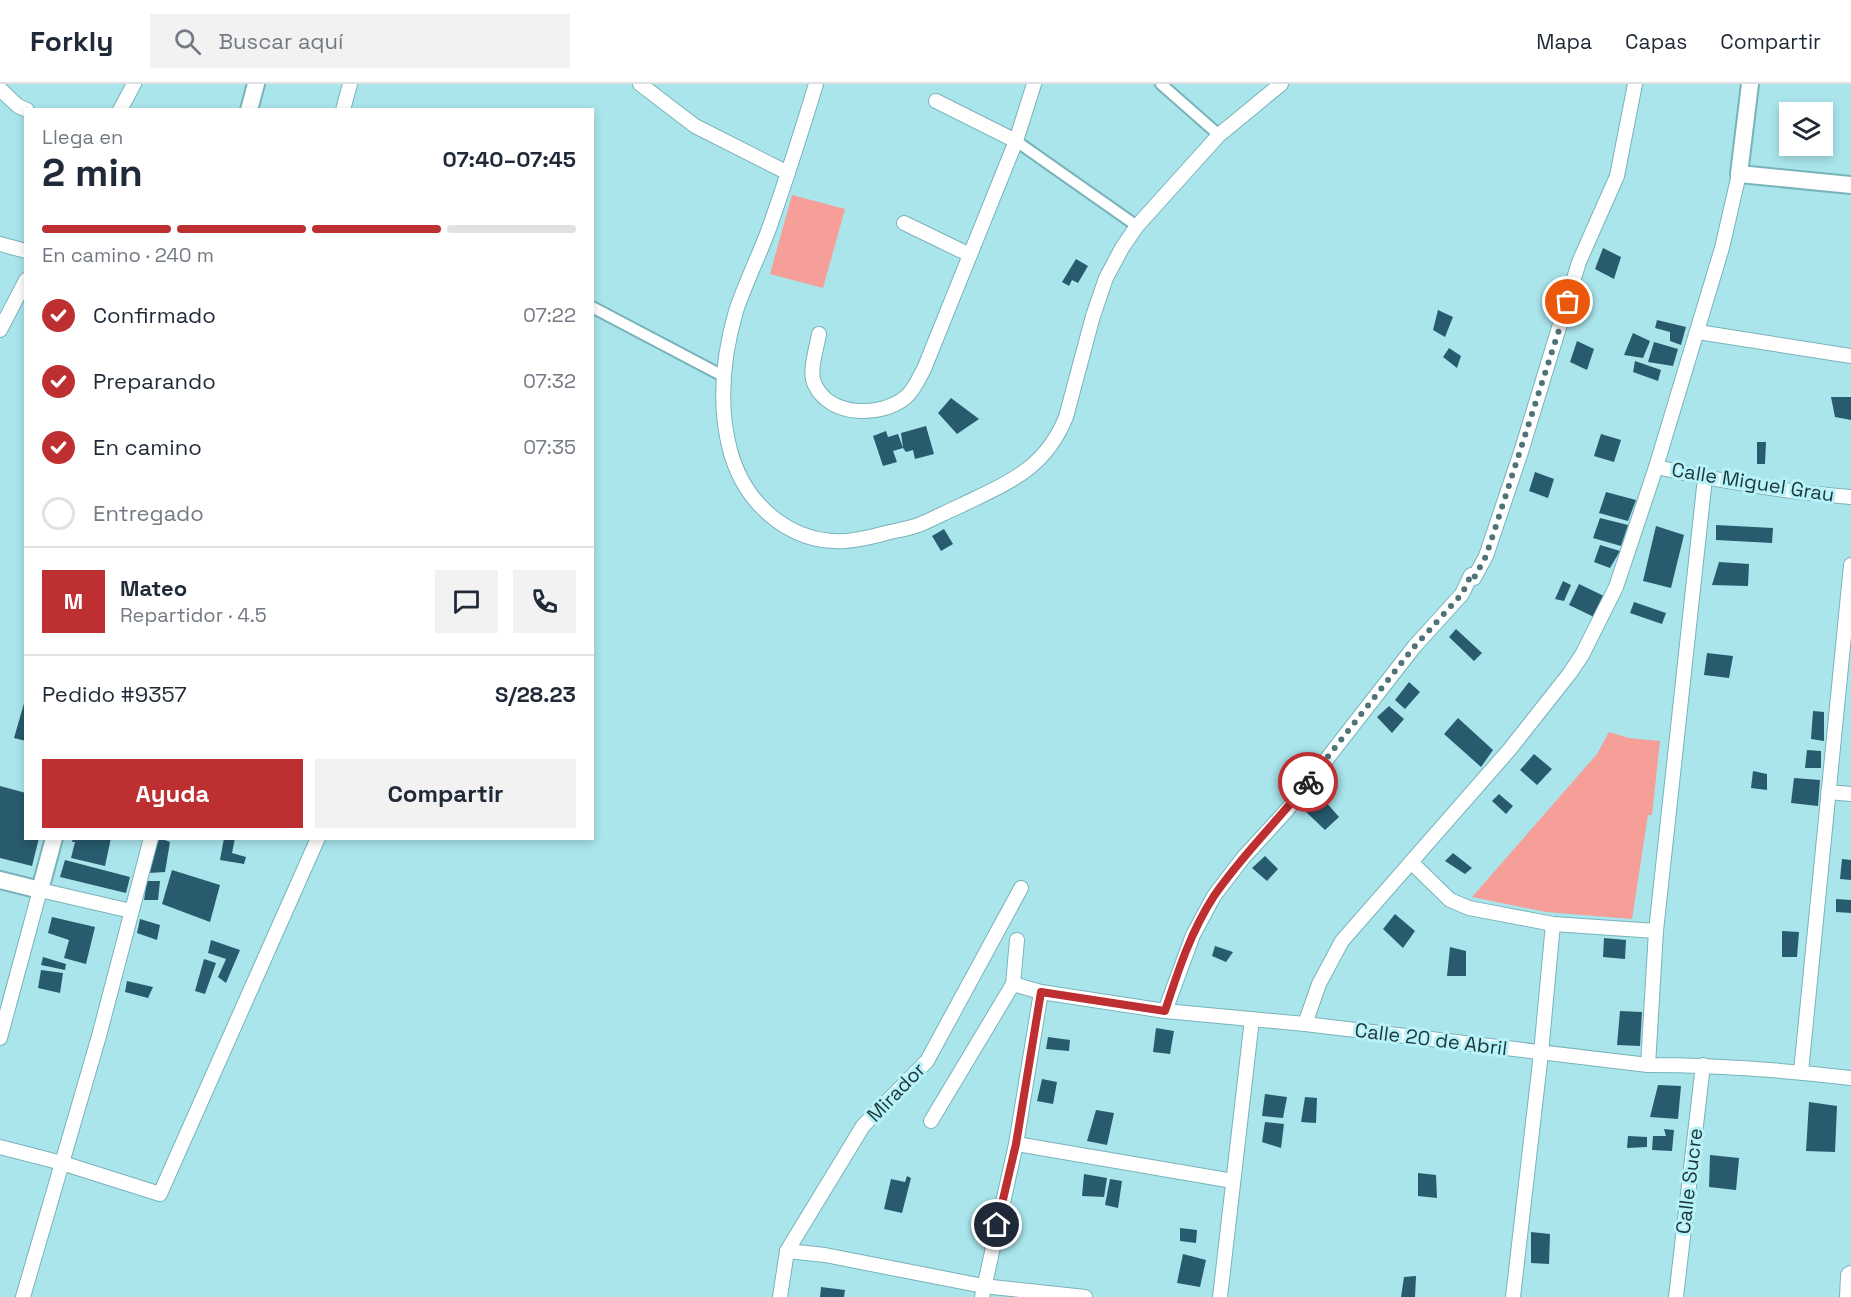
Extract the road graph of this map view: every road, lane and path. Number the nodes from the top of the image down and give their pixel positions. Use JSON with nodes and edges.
{"nodes":[{"id":1,"x":134,"y":84,"type":"edge"},
{"id":2,"x":350,"y":84,"type":"edge"},
{"id":3,"x":640,"y":84,"type":"edge"},
{"id":4,"x":816,"y":84,"type":"edge"},
{"id":5,"x":1034,"y":84,"type":"edge"},
{"id":6,"x":1161,"y":84,"type":"edge"},
{"id":7,"x":1281,"y":84,"type":"edge"},
{"id":8,"x":1635,"y":84,"type":"edge"},
{"id":9,"x":1750,"y":84,"type":"edge"},
{"id":10,"x":251,"y":86,"type":"edge"},
{"id":11,"x":0,"y":89,"type":"edge"},
{"id":12,"x":936,"y":101,"type":"dead end"},
{"id":13,"x":121,"y":108,"type":"edge"},
{"id":14,"x":249,"y":108,"type":"edge"},
{"id":15,"x":344,"y":108,"type":"edge"},
{"id":16,"x":24,"y":109,"type":"edge"},
{"id":17,"x":1219,"y":135,"type":"junction"},
{"id":18,"x":1016,"y":141,"type":"junction"},
{"id":19,"x":788,"y":173,"type":"junction"},
{"id":20,"x":1739,"y":174,"type":"junction"},
{"id":21,"x":1851,"y":185,"type":"edge"},
{"id":22,"x":904,"y":224,"type":"dead end"},
{"id":23,"x":1137,"y":226,"type":"junction"},
{"id":24,"x":0,"y":244,"type":"edge"},
{"id":25,"x":24,"y":250,"type":"edge"},
{"id":26,"x":970,"y":255,"type":"junction"},
{"id":27,"x":24,"y":284,"type":"edge"},
{"id":28,"x":594,"y":308,"type":"edge"},
{"id":29,"x":0,"y":330,"type":"edge"},
{"id":30,"x":1698,"y":332,"type":"junction"},
{"id":31,"x":819,"y":334,"type":"dead end"},
{"id":32,"x":1851,"y":356,"type":"edge"},
{"id":33,"x":723,"y":376,"type":"junction"},
{"id":34,"x":1656,"y":467,"type":"junction"},
{"id":35,"x":1706,"y":478,"type":"junction"},
{"id":36,"x":1851,"y":497,"type":"edge"},
{"id":37,"x":1851,"y":565,"type":"edge"},
{"id":38,"x":1828,"y":792,"type":"junction"},
{"id":39,"x":1851,"y":794,"type":"edge"},
{"id":40,"x":53,"y":840,"type":"edge"},
{"id":41,"x":150,"y":840,"type":"edge"},
{"id":42,"x":317,"y":840,"type":"edge"},
{"id":43,"x":1411,"y":862,"type":"junction"},
{"id":44,"x":0,"y":880,"type":"edge"},
{"id":45,"x":1021,"y":888,"type":"dead end"},
{"id":46,"x":39,"y":890,"type":"junction"},
{"id":47,"x":131,"y":911,"type":"junction"},
{"id":48,"x":1553,"y":924,"type":"junction"},
{"id":49,"x":1656,"y":931,"type":"junction"},
{"id":50,"x":1017,"y":940,"type":"dead end"},
{"id":51,"x":1013,"y":984,"type":"junction"},
{"id":52,"x":1041,"y":992,"type":"junction"},
{"id":53,"x":1165,"y":1011,"type":"junction"},
{"id":54,"x":1252,"y":1019,"type":"junction"},
{"id":55,"x":1305,"y":1024,"type":"junction"},
{"id":56,"x":0,"y":1038,"type":"edge"},
{"id":57,"x":1541,"y":1053,"type":"junction"},
{"id":58,"x":1648,"y":1065,"type":"junction"},
{"id":59,"x":1703,"y":1065,"type":"junction"},
{"id":60,"x":1801,"y":1072,"type":"junction"},
{"id":61,"x":1851,"y":1078,"type":"edge"},
{"id":62,"x":931,"y":1121,"type":"dead end"},
{"id":63,"x":1016,"y":1144,"type":"junction"},
{"id":64,"x":0,"y":1147,"type":"edge"},
{"id":65,"x":62,"y":1163,"type":"junction"},
{"id":66,"x":1233,"y":1181,"type":"junction"},
{"id":67,"x":787,"y":1251,"type":"junction"},
{"id":68,"x":1851,"y":1276,"type":"edge"},
{"id":69,"x":983,"y":1292,"type":"edge"},
{"id":70,"x":23,"y":1297,"type":"edge"},
{"id":71,"x":780,"y":1297,"type":"edge"},
{"id":72,"x":1085,"y":1297,"type":"edge"},
{"id":73,"x":1220,"y":1297,"type":"edge"},
{"id":74,"x":1513,"y":1297,"type":"edge"},
{"id":75,"x":1676,"y":1297,"type":"edge"},
{"id":76,"x":1850,"y":1297,"type":"edge"}],
"edges":[{"from":1,"to":13,"type":"street"},
{"from":2,"to":15,"type":"street"},
{"from":3,"to":19,"type":"street"},
{"from":4,"to":19,"type":"street"},
{"from":5,"to":18,"type":"street"},
{"from":6,"to":17,"type":"street"},
{"from":7,"to":17,"type":"street"},
{"from":8,"to":53,"type":"street"},
{"from":9,"to":20,"type":"street"},
{"from":10,"to":14,"type":"street"},
{"from":11,"to":16,"type":"street"},
{"from":12,"to":18,"type":"street"},
{"from":17,"to":23,"type":"street"},
{"from":18,"to":23,"type":"street"},
{"from":18,"to":26,"type":"street"},
{"from":19,"to":33,"type":"street"},
{"from":20,"to":21,"type":"street"},
{"from":20,"to":30,"type":"street"},
{"from":22,"to":26,"type":"street"},
{"from":23,"to":33,"type":"street"},
{"from":24,"to":25,"type":"street"},
{"from":26,"to":31,"type":"street"},
{"from":27,"to":29,"type":"street"},
{"from":28,"to":33,"type":"street"},
{"from":30,"to":32,"type":"street"},
{"from":30,"to":34,"type":"street"},
{"from":34,"to":35,"type":"street","name":"Calle Miguel Grau"},
{"from":34,"to":43,"type":"street"},
{"from":35,"to":36,"type":"street","name":"Calle Miguel Grau"},
{"from":35,"to":49,"type":"street"},
{"from":37,"to":38,"type":"street"},
{"from":38,"to":39,"type":"street"},
{"from":38,"to":60,"type":"street"},
{"from":40,"to":46,"type":"street"},
{"from":41,"to":47,"type":"street"},
{"from":42,"to":65,"type":"street"},
{"from":43,"to":48,"type":"street"},
{"from":43,"to":55,"type":"street"},
{"from":44,"to":46,"type":"street"},
{"from":45,"to":67,"type":"street","name":"Mirador"},
{"from":46,"to":47,"type":"street"},
{"from":46,"to":56,"type":"street"},
{"from":47,"to":65,"type":"street"},
{"from":48,"to":49,"type":"street"},
{"from":48,"to":57,"type":"street"},
{"from":49,"to":58,"type":"street"},
{"from":50,"to":51,"type":"street"},
{"from":51,"to":52,"type":"street","name":"Calle 20 de Abril"},
{"from":51,"to":62,"type":"street"},
{"from":52,"to":53,"type":"street","name":"Calle 20 de Abril"},
{"from":52,"to":63,"type":"street"},
{"from":53,"to":54,"type":"street","name":"Calle 20 de Abril"},
{"from":54,"to":55,"type":"street","name":"Calle 20 de Abril"},
{"from":54,"to":66,"type":"street"},
{"from":55,"to":57,"type":"street","name":"Calle 20 de Abril"},
{"from":57,"to":58,"type":"street","name":"Calle 20 de Abril"},
{"from":57,"to":74,"type":"street"},
{"from":58,"to":59,"type":"street","name":"Calle 20 de Abril"},
{"from":59,"to":60,"type":"street","name":"Calle 20 de Abril"},
{"from":59,"to":75,"type":"street","name":"Calle Sucre"},
{"from":60,"to":61,"type":"street","name":"Calle 20 de Abril"},
{"from":63,"to":66,"type":"street"},
{"from":63,"to":69,"type":"street"},
{"from":64,"to":65,"type":"street"},
{"from":65,"to":70,"type":"street"},
{"from":66,"to":73,"type":"street"},
{"from":67,"to":69,"type":"street"},
{"from":67,"to":71,"type":"street","name":"Mirador"},
{"from":68,"to":76,"type":"main road"},
{"from":69,"to":72,"type":"street"}]}
